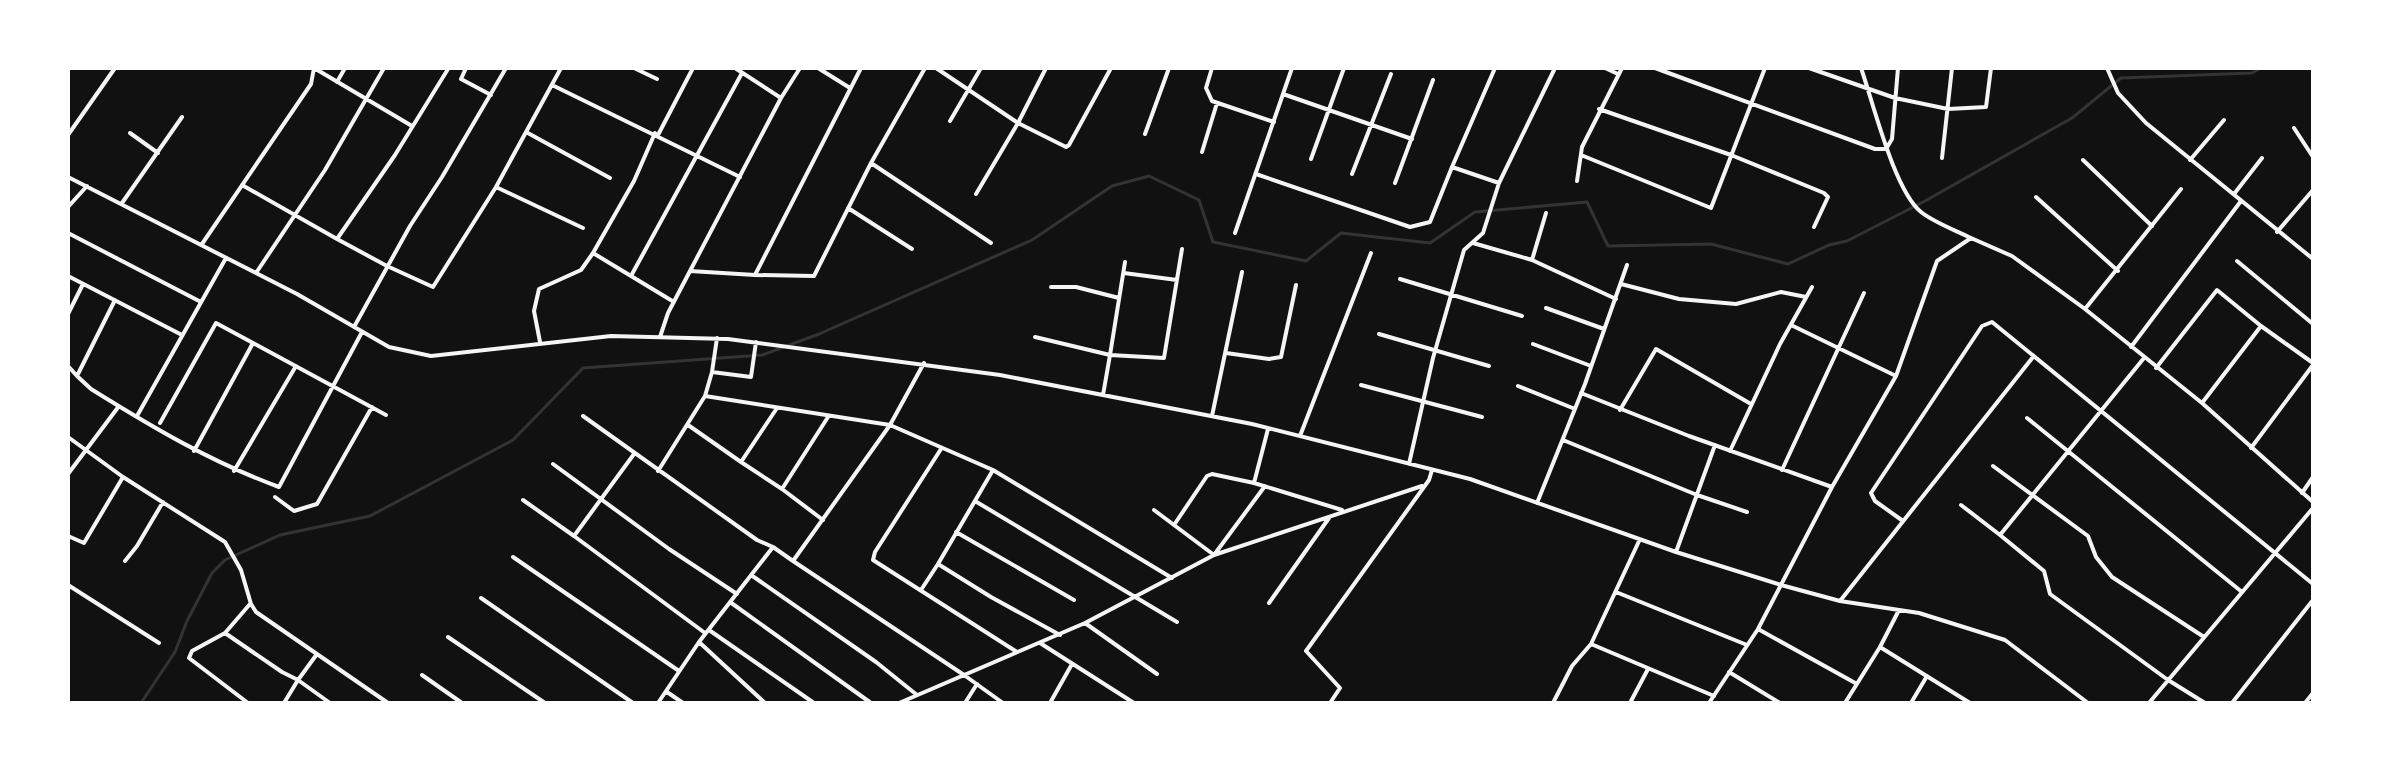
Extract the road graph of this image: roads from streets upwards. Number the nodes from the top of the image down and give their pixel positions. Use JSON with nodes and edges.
{"nodes":[{"id":1,"x":115,"y":68,"type":"edge"},
{"id":2,"x":314,"y":68,"type":"edge"},
{"id":3,"x":345,"y":68,"type":"edge"},
{"id":4,"x":384,"y":68,"type":"edge"},
{"id":5,"x":466,"y":68,"type":"edge"},
{"id":6,"x":506,"y":68,"type":"edge"},
{"id":7,"x":561,"y":68,"type":"edge"},
{"id":8,"x":634,"y":68,"type":"edge"},
{"id":9,"x":693,"y":68,"type":"edge"},
{"id":10,"x":735,"y":68,"type":"edge"},
{"id":11,"x":800,"y":68,"type":"edge"},
{"id":12,"x":818,"y":68,"type":"edge"},
{"id":13,"x":861,"y":68,"type":"edge"},
{"id":14,"x":925,"y":68,"type":"edge"},
{"id":15,"x":936,"y":68,"type":"edge"},
{"id":16,"x":981,"y":68,"type":"edge"},
{"id":17,"x":1046,"y":68,"type":"edge"},
{"id":18,"x":1111,"y":68,"type":"edge"},
{"id":19,"x":1169,"y":68,"type":"edge"},
{"id":20,"x":1212,"y":68,"type":"edge"},
{"id":21,"x":1292,"y":68,"type":"edge"},
{"id":22,"x":1344,"y":68,"type":"edge"},
{"id":23,"x":1495,"y":68,"type":"edge"},
{"id":24,"x":1555,"y":68,"type":"edge"},
{"id":25,"x":1605,"y":68,"type":"edge"},
{"id":26,"x":1622,"y":68,"type":"edge"},
{"id":27,"x":1655,"y":68,"type":"edge"},
{"id":28,"x":1765,"y":68,"type":"edge"},
{"id":29,"x":1809,"y":68,"type":"edge"},
{"id":30,"x":1861,"y":68,"type":"edge"},
{"id":31,"x":1898,"y":68,"type":"edge"},
{"id":32,"x":1952,"y":68,"type":"edge"},
{"id":33,"x":1991,"y":68,"type":"edge"},
{"id":34,"x":2107,"y":68,"type":"edge"},
{"id":35,"x":447,"y":69,"type":"edge"},
{"id":36,"x":742,"y":73,"type":"junction"},
{"id":37,"x":1391,"y":74,"type":"dead end"},
{"id":38,"x":1618,"y":74,"type":"junction"},
{"id":39,"x":461,"y":79,"type":"junction"},
{"id":40,"x":657,"y":79,"type":"dead end"},
{"id":41,"x":1433,"y":80,"type":"dead end"},
{"id":42,"x":337,"y":82,"type":"junction"},
{"id":43,"x":552,"y":85,"type":"junction"},
{"id":44,"x":850,"y":88,"type":"junction"},
{"id":45,"x":1868,"y":89,"type":"junction"},
{"id":46,"x":968,"y":90,"type":"junction"},
{"id":47,"x":1283,"y":94,"type":"junction"},
{"id":48,"x":491,"y":95,"type":"junction"},
{"id":49,"x":781,"y":98,"type":"junction"},
{"id":50,"x":1895,"y":98,"type":"junction"},
{"id":51,"x":365,"y":100,"type":"junction"},
{"id":52,"x":1217,"y":103,"type":"junction"},
{"id":53,"x":1751,"y":103,"type":"junction"},
{"id":54,"x":1599,"y":109,"type":"junction"},
{"id":55,"x":1948,"y":109,"type":"junction"},
{"id":56,"x":1329,"y":110,"type":"junction"},
{"id":57,"x":182,"y":117,"type":"dead end"},
{"id":58,"x":2224,"y":120,"type":"dead end"},
{"id":59,"x":950,"y":121,"type":"dead end"},
{"id":60,"x":1274,"y":122,"type":"junction"},
{"id":61,"x":1018,"y":123,"type":"junction"},
{"id":62,"x":1370,"y":125,"type":"junction"},
{"id":63,"x":412,"y":126,"type":"junction"},
{"id":64,"x":2294,"y":128,"type":"dead end"},
{"id":65,"x":526,"y":132,"type":"junction"},
{"id":66,"x":130,"y":133,"type":"dead end"},
{"id":67,"x":656,"y":134,"type":"junction"},
{"id":68,"x":1145,"y":134,"type":"dead end"},
{"id":69,"x":68,"y":135,"type":"edge"},
{"id":70,"x":1412,"y":139,"type":"junction"},
{"id":71,"x":1886,"y":149,"type":"junction"},
{"id":72,"x":1202,"y":152,"type":"dead end"},
{"id":73,"x":158,"y":153,"type":"junction"},
{"id":74,"x":696,"y":154,"type":"junction"},
{"id":75,"x":1581,"y":155,"type":"junction"},
{"id":76,"x":1731,"y":155,"type":"junction"},
{"id":77,"x":2313,"y":157,"type":"edge"},
{"id":78,"x":1942,"y":158,"type":"dead end"},
{"id":79,"x":2262,"y":158,"type":"dead end"},
{"id":80,"x":1311,"y":159,"type":"dead end"},
{"id":81,"x":2083,"y":160,"type":"dead end"},
{"id":82,"x":2190,"y":160,"type":"junction"},
{"id":83,"x":871,"y":163,"type":"junction"},
{"id":84,"x":1452,"y":167,"type":"junction"},
{"id":85,"x":1256,"y":174,"type":"junction"},
{"id":86,"x":1352,"y":174,"type":"dead end"},
{"id":87,"x":68,"y":177,"type":"edge"},
{"id":88,"x":740,"y":177,"type":"junction"},
{"id":89,"x":610,"y":178,"type":"dead end"},
{"id":90,"x":1577,"y":181,"type":"dead end"},
{"id":91,"x":1395,"y":183,"type":"dead end"},
{"id":92,"x":1499,"y":183,"type":"junction"},
{"id":93,"x":242,"y":185,"type":"junction"},
{"id":94,"x":87,"y":186,"type":"junction"},
{"id":95,"x":496,"y":187,"type":"junction"},
{"id":96,"x":2181,"y":189,"type":"dead end"},
{"id":97,"x":2313,"y":190,"type":"edge"},
{"id":98,"x":976,"y":194,"type":"dead end"},
{"id":99,"x":2234,"y":194,"type":"junction"},
{"id":100,"x":2036,"y":197,"type":"dead end"},
{"id":101,"x":2241,"y":201,"type":"junction"},
{"id":102,"x":121,"y":204,"type":"junction"},
{"id":103,"x":68,"y":207,"type":"edge"},
{"id":104,"x":848,"y":208,"type":"junction"},
{"id":105,"x":1546,"y":213,"type":"dead end"},
{"id":106,"x":293,"y":217,"type":"junction"},
{"id":107,"x":2152,"y":226,"type":"junction"},
{"id":108,"x":1814,"y":227,"type":"dead end"},
{"id":109,"x":583,"y":228,"type":"dead end"},
{"id":110,"x":2277,"y":232,"type":"junction"},
{"id":111,"x":68,"y":233,"type":"edge"},
{"id":112,"x":1235,"y":233,"type":"dead end"},
{"id":113,"x":1971,"y":238,"type":"junction"},
{"id":114,"x":337,"y":239,"type":"junction"},
{"id":115,"x":1472,"y":242,"type":"junction"},
{"id":116,"x":991,"y":243,"type":"dead end"},
{"id":117,"x":202,"y":245,"type":"junction"},
{"id":118,"x":912,"y":249,"type":"dead end"},
{"id":119,"x":1182,"y":249,"type":"dead end"},
{"id":120,"x":593,"y":253,"type":"junction"},
{"id":121,"x":1371,"y":253,"type":"dead end"},
{"id":122,"x":226,"y":258,"type":"junction"},
{"id":123,"x":2313,"y":259,"type":"edge"},
{"id":124,"x":1532,"y":260,"type":"junction"},
{"id":125,"x":2237,"y":261,"type":"dead end"},
{"id":126,"x":1125,"y":262,"type":"dead end"},
{"id":127,"x":1627,"y":265,"type":"dead end"},
{"id":128,"x":387,"y":266,"type":"junction"},
{"id":129,"x":690,"y":271,"type":"junction"},
{"id":130,"x":2118,"y":271,"type":"junction"},
{"id":131,"x":1242,"y":272,"type":"dead end"},
{"id":132,"x":256,"y":273,"type":"junction"},
{"id":133,"x":1123,"y":273,"type":"junction"},
{"id":134,"x":755,"y":275,"type":"junction"},
{"id":135,"x":68,"y":276,"type":"edge"},
{"id":136,"x":631,"y":276,"type":"junction"},
{"id":137,"x":1400,"y":279,"type":"dead end"},
{"id":138,"x":1177,"y":280,"type":"junction"},
{"id":139,"x":83,"y":284,"type":"junction"},
{"id":140,"x":1621,"y":284,"type":"junction"},
{"id":141,"x":1296,"y":285,"type":"dead end"},
{"id":142,"x":1051,"y":287,"type":"dead end"},
{"id":143,"x":1812,"y":287,"type":"dead end"},
{"id":144,"x":1864,"y":293,"type":"dead end"},
{"id":145,"x":1451,"y":296,"type":"junction"},
{"id":146,"x":1806,"y":297,"type":"junction"},
{"id":147,"x":1119,"y":298,"type":"junction"},
{"id":148,"x":1616,"y":299,"type":"junction"},
{"id":149,"x":115,"y":300,"type":"junction"},
{"id":150,"x":201,"y":302,"type":"junction"},
{"id":151,"x":674,"y":302,"type":"junction"},
{"id":152,"x":1546,"y":308,"type":"dead end"},
{"id":153,"x":2085,"y":309,"type":"junction"},
{"id":154,"x":68,"y":314,"type":"edge"},
{"id":155,"x":1522,"y":316,"type":"dead end"},
{"id":156,"x":2313,"y":324,"type":"edge"},
{"id":157,"x":1791,"y":325,"type":"junction"},
{"id":158,"x":2261,"y":326,"type":"junction"},
{"id":159,"x":354,"y":327,"type":"junction"},
{"id":160,"x":1605,"y":329,"type":"junction"},
{"id":161,"x":362,"y":332,"type":"junction"},
{"id":162,"x":1379,"y":334,"type":"dead end"},
{"id":163,"x":182,"y":335,"type":"junction"},
{"id":164,"x":660,"y":337,"type":"junction"},
{"id":165,"x":1035,"y":337,"type":"dead end"},
{"id":166,"x":717,"y":338,"type":"junction"},
{"id":167,"x":756,"y":342,"type":"junction"},
{"id":168,"x":253,"y":343,"type":"junction"},
{"id":169,"x":540,"y":343,"type":"junction"},
{"id":170,"x":1533,"y":344,"type":"dead end"},
{"id":171,"x":2131,"y":347,"type":"junction"},
{"id":172,"x":1838,"y":349,"type":"junction"},
{"id":173,"x":1435,"y":352,"type":"junction"},
{"id":174,"x":1225,"y":353,"type":"junction"},
{"id":175,"x":1110,"y":355,"type":"junction"},
{"id":176,"x":2033,"y":357,"type":"junction"},
{"id":177,"x":2144,"y":358,"type":"junction"},
{"id":178,"x":924,"y":363,"type":"junction"},
{"id":179,"x":2313,"y":364,"type":"edge"},
{"id":180,"x":68,"y":366,"type":"edge"},
{"id":181,"x":296,"y":366,"type":"junction"},
{"id":182,"x":1489,"y":366,"type":"dead end"},
{"id":183,"x":1592,"y":366,"type":"junction"},
{"id":184,"x":2156,"y":368,"type":"junction"},
{"id":185,"x":712,"y":369,"type":"junction"},
{"id":186,"x":77,"y":376,"type":"junction"},
{"id":187,"x":1896,"y":376,"type":"junction"},
{"id":188,"x":1361,"y":385,"type":"dead end"},
{"id":189,"x":1518,"y":386,"type":"dead end"},
{"id":190,"x":334,"y":387,"type":"junction"},
{"id":191,"x":1581,"y":393,"type":"junction"},
{"id":192,"x":1103,"y":395,"type":"junction"},
{"id":193,"x":705,"y":396,"type":"junction"},
{"id":194,"x":1422,"y":403,"type":"junction"},
{"id":195,"x":2202,"y":403,"type":"junction"},
{"id":196,"x":1751,"y":404,"type":"junction"},
{"id":197,"x":119,"y":406,"type":"junction"},
{"id":198,"x":372,"y":407,"type":"junction"},
{"id":199,"x":777,"y":408,"type":"junction"},
{"id":200,"x":1575,"y":409,"type":"junction"},
{"id":201,"x":1620,"y":410,"type":"junction"},
{"id":202,"x":2100,"y":411,"type":"junction"},
{"id":203,"x":386,"y":415,"type":"dead end"},
{"id":204,"x":583,"y":416,"type":"dead end"},
{"id":205,"x":1212,"y":416,"type":"junction"},
{"id":206,"x":136,"y":417,"type":"junction"},
{"id":207,"x":828,"y":417,"type":"junction"},
{"id":208,"x":1482,"y":417,"type":"dead end"},
{"id":209,"x":2027,"y":418,"type":"dead end"},
{"id":210,"x":160,"y":423,"type":"dead end"},
{"id":211,"x":688,"y":425,"type":"junction"},
{"id":212,"x":890,"y":425,"type":"junction"},
{"id":213,"x":1268,"y":429,"type":"junction"},
{"id":214,"x":1300,"y":436,"type":"junction"},
{"id":215,"x":68,"y":437,"type":"edge"},
{"id":216,"x":1562,"y":440,"type":"junction"},
{"id":217,"x":1715,"y":445,"type":"junction"},
{"id":218,"x":2251,"y":448,"type":"junction"},
{"id":219,"x":85,"y":449,"type":"junction"},
{"id":220,"x":941,"y":449,"type":"junction"},
{"id":221,"x":194,"y":451,"type":"junction"},
{"id":222,"x":1730,"y":451,"type":"junction"},
{"id":223,"x":2067,"y":451,"type":"junction"},
{"id":224,"x":634,"y":454,"type":"junction"},
{"id":225,"x":741,"y":462,"type":"junction"},
{"id":226,"x":553,"y":464,"type":"dead end"},
{"id":227,"x":1409,"y":464,"type":"junction"},
{"id":228,"x":1993,"y":466,"type":"dead end"},
{"id":229,"x":993,"y":470,"type":"junction"},
{"id":230,"x":1432,"y":470,"type":"junction"},
{"id":231,"x":1782,"y":470,"type":"junction"},
{"id":232,"x":234,"y":471,"type":"junction"},
{"id":233,"x":658,"y":471,"type":"junction"},
{"id":234,"x":68,"y":474,"type":"edge"},
{"id":235,"x":123,"y":477,"type":"junction"},
{"id":236,"x":2313,"y":477,"type":"edge"},
{"id":237,"x":1254,"y":483,"type":"junction"},
{"id":238,"x":1265,"y":486,"type":"junction"},
{"id":239,"x":1422,"y":486,"type":"junction"},
{"id":240,"x":1832,"y":487,"type":"junction"},
{"id":241,"x":782,"y":489,"type":"junction"},
{"id":242,"x":2302,"y":493,"type":"junction"},
{"id":243,"x":2032,"y":494,"type":"junction"},
{"id":244,"x":1697,"y":495,"type":"junction"},
{"id":245,"x":275,"y":497,"type":"dead end"},
{"id":246,"x":600,"y":499,"type":"junction"},
{"id":247,"x":523,"y":500,"type":"dead end"},
{"id":248,"x":975,"y":501,"type":"junction"},
{"id":249,"x":163,"y":502,"type":"junction"},
{"id":250,"x":1537,"y":503,"type":"junction"},
{"id":251,"x":1961,"y":505,"type":"dead end"},
{"id":252,"x":2313,"y":505,"type":"edge"},
{"id":253,"x":1154,"y":510,"type":"dead end"},
{"id":254,"x":1344,"y":511,"type":"junction"},
{"id":255,"x":1747,"y":512,"type":"dead end"},
{"id":256,"x":1331,"y":516,"type":"junction"},
{"id":257,"x":823,"y":520,"type":"junction"},
{"id":258,"x":1903,"y":521,"type":"junction"},
{"id":259,"x":1174,"y":525,"type":"junction"},
{"id":260,"x":956,"y":532,"type":"junction"},
{"id":261,"x":2000,"y":535,"type":"junction"},
{"id":262,"x":68,"y":536,"type":"edge"},
{"id":263,"x":574,"y":536,"type":"junction"},
{"id":264,"x":1640,"y":539,"type":"junction"},
{"id":265,"x":773,"y":547,"type":"junction"},
{"id":266,"x":2276,"y":551,"type":"junction"},
{"id":267,"x":1676,"y":552,"type":"junction"},
{"id":268,"x":1214,"y":555,"type":"junction"},
{"id":269,"x":513,"y":557,"type":"dead end"},
{"id":270,"x":125,"y":561,"type":"dead end"},
{"id":271,"x":793,"y":561,"type":"junction"},
{"id":272,"x":938,"y":564,"type":"junction"},
{"id":273,"x":751,"y":575,"type":"junction"},
{"id":274,"x":1172,"y":578,"type":"junction"},
{"id":275,"x":2313,"y":584,"type":"edge"},
{"id":276,"x":68,"y":585,"type":"edge"},
{"id":277,"x":1781,"y":585,"type":"junction"},
{"id":278,"x":921,"y":590,"type":"junction"},
{"id":279,"x":1615,"y":592,"type":"junction"},
{"id":280,"x":2242,"y":592,"type":"junction"},
{"id":281,"x":737,"y":594,"type":"junction"},
{"id":282,"x":1134,"y":597,"type":"junction"},
{"id":283,"x":481,"y":598,"type":"dead end"},
{"id":284,"x":1074,"y":600,"type":"dead end"},
{"id":285,"x":2313,"y":600,"type":"edge"},
{"id":286,"x":1840,"y":601,"type":"junction"},
{"id":287,"x":730,"y":602,"type":"junction"},
{"id":288,"x":1269,"y":603,"type":"dead end"},
{"id":289,"x":251,"y":604,"type":"junction"},
{"id":290,"x":1899,"y":610,"type":"junction"},
{"id":291,"x":1177,"y":622,"type":"dead end"},
{"id":292,"x":1085,"y":623,"type":"junction"},
{"id":293,"x":1758,"y":629,"type":"junction"},
{"id":294,"x":707,"y":632,"type":"junction"},
{"id":295,"x":225,"y":633,"type":"junction"},
{"id":296,"x":1060,"y":635,"type":"junction"},
{"id":297,"x":448,"y":637,"type":"dead end"},
{"id":298,"x":2204,"y":637,"type":"junction"},
{"id":299,"x":699,"y":642,"type":"junction"},
{"id":300,"x":159,"y":643,"type":"dead end"},
{"id":301,"x":1040,"y":643,"type":"junction"},
{"id":302,"x":1591,"y":644,"type":"junction"},
{"id":303,"x":1747,"y":645,"type":"junction"},
{"id":304,"x":1880,"y":647,"type":"junction"},
{"id":305,"x":1018,"y":652,"type":"junction"},
{"id":306,"x":317,"y":654,"type":"junction"},
{"id":307,"x":1072,"y":664,"type":"junction"},
{"id":308,"x":1648,"y":669,"type":"junction"},
{"id":309,"x":679,"y":671,"type":"junction"},
{"id":310,"x":1729,"y":672,"type":"junction"},
{"id":311,"x":1157,"y":674,"type":"dead end"},
{"id":312,"x":422,"y":675,"type":"dead end"},
{"id":313,"x":964,"y":675,"type":"junction"},
{"id":314,"x":1927,"y":676,"type":"junction"},
{"id":315,"x":298,"y":680,"type":"junction"},
{"id":316,"x":2168,"y":680,"type":"junction"},
{"id":317,"x":977,"y":684,"type":"junction"},
{"id":318,"x":1857,"y":684,"type":"junction"},
{"id":319,"x":667,"y":692,"type":"junction"},
{"id":320,"x":2313,"y":693,"type":"edge"},
{"id":321,"x":917,"y":695,"type":"junction"},
{"id":322,"x":1714,"y":696,"type":"junction"},
{"id":323,"x":248,"y":703,"type":"edge"},
{"id":324,"x":284,"y":703,"type":"edge"},
{"id":325,"x":330,"y":703,"type":"edge"},
{"id":326,"x":388,"y":703,"type":"edge"},
{"id":327,"x":462,"y":703,"type":"edge"},
{"id":328,"x":545,"y":703,"type":"edge"},
{"id":329,"x":633,"y":703,"type":"edge"},
{"id":330,"x":658,"y":703,"type":"edge"},
{"id":331,"x":683,"y":703,"type":"edge"},
{"id":332,"x":765,"y":703,"type":"edge"},
{"id":333,"x":814,"y":703,"type":"edge"},
{"id":334,"x":871,"y":703,"type":"edge"},
{"id":335,"x":899,"y":703,"type":"edge"},
{"id":336,"x":965,"y":703,"type":"edge"},
{"id":337,"x":1003,"y":703,"type":"edge"},
{"id":338,"x":1050,"y":703,"type":"edge"},
{"id":339,"x":1134,"y":703,"type":"edge"},
{"id":340,"x":1330,"y":703,"type":"edge"},
{"id":341,"x":1553,"y":703,"type":"edge"},
{"id":342,"x":1630,"y":703,"type":"edge"},
{"id":343,"x":1709,"y":703,"type":"edge"},
{"id":344,"x":1780,"y":703,"type":"edge"},
{"id":345,"x":1845,"y":703,"type":"edge"},
{"id":346,"x":1911,"y":703,"type":"edge"},
{"id":347,"x":1969,"y":703,"type":"edge"},
{"id":348,"x":2088,"y":703,"type":"edge"},
{"id":349,"x":2149,"y":703,"type":"edge"},
{"id":350,"x":2205,"y":703,"type":"edge"},
{"id":351,"x":2232,"y":703,"type":"edge"},
{"id":352,"x":2305,"y":703,"type":"edge"}],
"edges":[{"from":1,"to":69,"type":"street"},
{"from":2,"to":42,"type":"street"},
{"from":2,"to":93,"type":"street"},
{"from":3,"to":42,"type":"street"},
{"from":4,"to":51,"type":"street"},
{"from":5,"to":39,"type":"street"},
{"from":6,"to":48,"type":"street"},
{"from":7,"to":43,"type":"street"},
{"from":8,"to":40,"type":"street"},
{"from":9,"to":67,"type":"street"},
{"from":10,"to":36,"type":"street"},
{"from":11,"to":49,"type":"street"},
{"from":12,"to":44,"type":"street"},
{"from":13,"to":44,"type":"street"},
{"from":14,"to":83,"type":"street"},
{"from":15,"to":46,"type":"street"},
{"from":16,"to":46,"type":"street"},
{"from":17,"to":61,"type":"street"},
{"from":18,"to":61,"type":"street"},
{"from":19,"to":68,"type":"street"},
{"from":20,"to":52,"type":"street"},
{"from":21,"to":47,"type":"street"},
{"from":22,"to":56,"type":"street"},
{"from":23,"to":84,"type":"street"},
{"from":24,"to":92,"type":"street"},
{"from":25,"to":38,"type":"street"},
{"from":26,"to":38,"type":"street"},
{"from":27,"to":53,"type":"street"},
{"from":28,"to":53,"type":"street"},
{"from":29,"to":45,"type":"street"},
{"from":30,"to":45,"type":"street"},
{"from":31,"to":50,"type":"street"},
{"from":32,"to":55,"type":"street"},
{"from":33,"to":55,"type":"street"},
{"from":34,"to":82,"type":"street"},
{"from":35,"to":39,"type":"street"},
{"from":35,"to":63,"type":"street"},
{"from":36,"to":49,"type":"street"},
{"from":36,"to":74,"type":"street"},
{"from":37,"to":62,"type":"street"},
{"from":38,"to":54,"type":"street"},
{"from":39,"to":48,"type":"street"},
{"from":41,"to":70,"type":"street"},
{"from":42,"to":51,"type":"street"},
{"from":43,"to":65,"type":"street"},
{"from":43,"to":67,"type":"street"},
{"from":44,"to":134,"type":"street"},
{"from":45,"to":50,"type":"street"},
{"from":45,"to":71,"type":"street"},
{"from":46,"to":59,"type":"street"},
{"from":46,"to":61,"type":"street"},
{"from":47,"to":56,"type":"street"},
{"from":47,"to":60,"type":"street"},
{"from":48,"to":128,"type":"street"},
{"from":49,"to":88,"type":"street"},
{"from":50,"to":55,"type":"street"},
{"from":50,"to":71,"type":"street"},
{"from":51,"to":63,"type":"street"},
{"from":51,"to":106,"type":"street"},
{"from":52,"to":60,"type":"street"},
{"from":52,"to":72,"type":"street"},
{"from":53,"to":71,"type":"street"},
{"from":53,"to":76,"type":"street"},
{"from":54,"to":75,"type":"street"},
{"from":54,"to":76,"type":"street"},
{"from":55,"to":78,"type":"street"},
{"from":56,"to":62,"type":"street"},
{"from":56,"to":80,"type":"street"},
{"from":57,"to":73,"type":"street"},
{"from":58,"to":82,"type":"street"},
{"from":60,"to":85,"type":"street"},
{"from":61,"to":98,"type":"street"},
{"from":62,"to":70,"type":"street"},
{"from":62,"to":86,"type":"street"},
{"from":63,"to":114,"type":"street"},
{"from":64,"to":77,"type":"street"},
{"from":65,"to":89,"type":"street"},
{"from":65,"to":95,"type":"street"},
{"from":66,"to":73,"type":"street"},
{"from":67,"to":74,"type":"street"},
{"from":67,"to":120,"type":"street"},
{"from":70,"to":91,"type":"street"},
{"from":71,"to":113,"type":"street"},
{"from":73,"to":102,"type":"street"},
{"from":74,"to":88,"type":"street"},
{"from":74,"to":136,"type":"street"},
{"from":75,"to":76,"type":"street"},
{"from":75,"to":90,"type":"street"},
{"from":76,"to":108,"type":"street"},
{"from":79,"to":99,"type":"street"},
{"from":81,"to":107,"type":"street"},
{"from":82,"to":99,"type":"street"},
{"from":83,"to":104,"type":"street"},
{"from":83,"to":116,"type":"street"},
{"from":84,"to":85,"type":"street"},
{"from":84,"to":92,"type":"street"},
{"from":85,"to":112,"type":"street"},
{"from":87,"to":94,"type":"street"},
{"from":88,"to":129,"type":"street"},
{"from":92,"to":115,"type":"street"},
{"from":93,"to":106,"type":"street"},
{"from":93,"to":117,"type":"street"},
{"from":94,"to":102,"type":"street"},
{"from":94,"to":103,"type":"street"},
{"from":95,"to":109,"type":"street"},
{"from":95,"to":128,"type":"street"},
{"from":96,"to":107,"type":"street"},
{"from":97,"to":110,"type":"street"},
{"from":99,"to":101,"type":"street"},
{"from":100,"to":130,"type":"street"},
{"from":101,"to":110,"type":"street"},
{"from":101,"to":171,"type":"street"},
{"from":102,"to":117,"type":"street"},
{"from":104,"to":118,"type":"street"},
{"from":104,"to":134,"type":"street"},
{"from":105,"to":124,"type":"street"},
{"from":106,"to":114,"type":"street"},
{"from":106,"to":132,"type":"street"},
{"from":107,"to":130,"type":"street"},
{"from":110,"to":123,"type":"street"},
{"from":111,"to":150,"type":"street"},
{"from":113,"to":153,"type":"street"},
{"from":113,"to":187,"type":"street"},
{"from":114,"to":128,"type":"street"},
{"from":115,"to":124,"type":"street"},
{"from":115,"to":145,"type":"street"},
{"from":117,"to":122,"type":"street"},
{"from":119,"to":138,"type":"street"},
{"from":120,"to":136,"type":"street"},
{"from":120,"to":169,"type":"street"},
{"from":121,"to":214,"type":"street"},
{"from":122,"to":132,"type":"street"},
{"from":122,"to":150,"type":"street"},
{"from":124,"to":148,"type":"street"},
{"from":125,"to":156,"type":"street"},
{"from":126,"to":133,"type":"street"},
{"from":127,"to":140,"type":"street"},
{"from":128,"to":159,"type":"street"},
{"from":129,"to":134,"type":"street"},
{"from":129,"to":151,"type":"street"},
{"from":130,"to":153,"type":"street"},
{"from":131,"to":174,"type":"street"},
{"from":132,"to":159,"type":"street"},
{"from":133,"to":138,"type":"street"},
{"from":133,"to":147,"type":"street"},
{"from":135,"to":139,"type":"street"},
{"from":136,"to":151,"type":"street"},
{"from":137,"to":145,"type":"street"},
{"from":138,"to":175,"type":"street"},
{"from":139,"to":149,"type":"street"},
{"from":139,"to":154,"type":"street"},
{"from":140,"to":146,"type":"street"},
{"from":140,"to":148,"type":"street"},
{"from":141,"to":174,"type":"street"},
{"from":142,"to":147,"type":"street"},
{"from":143,"to":146,"type":"street"},
{"from":144,"to":172,"type":"street"},
{"from":145,"to":155,"type":"street"},
{"from":145,"to":173,"type":"street"},
{"from":146,"to":157,"type":"street"},
{"from":147,"to":175,"type":"street"},
{"from":148,"to":160,"type":"street"},
{"from":149,"to":163,"type":"street"},
{"from":149,"to":186,"type":"street"},
{"from":150,"to":163,"type":"street"},
{"from":151,"to":164,"type":"street"},
{"from":152,"to":160,"type":"street"},
{"from":153,"to":171,"type":"street"},
{"from":157,"to":172,"type":"street"},
{"from":157,"to":196,"type":"street"},
{"from":158,"to":179,"type":"street"},
{"from":158,"to":184,"type":"street"},
{"from":158,"to":195,"type":"street"},
{"from":159,"to":161,"type":"street"},
{"from":160,"to":183,"type":"street"},
{"from":161,"to":169,"type":"street"},
{"from":161,"to":190,"type":"street"},
{"from":162,"to":173,"type":"street"},
{"from":163,"to":206,"type":"street"},
{"from":164,"to":166,"type":"street"},
{"from":164,"to":169,"type":"street"},
{"from":165,"to":175,"type":"street"},
{"from":166,"to":167,"type":"street"},
{"from":166,"to":185,"type":"street"},
{"from":167,"to":178,"type":"street"},
{"from":167,"to":185,"type":"street"},
{"from":168,"to":181,"type":"street"},
{"from":168,"to":210,"type":"street"},
{"from":168,"to":221,"type":"street"},
{"from":170,"to":183,"type":"street"},
{"from":171,"to":177,"type":"street"},
{"from":172,"to":187,"type":"street"},
{"from":172,"to":231,"type":"street"},
{"from":173,"to":182,"type":"street"},
{"from":173,"to":194,"type":"street"},
{"from":174,"to":205,"type":"street"},
{"from":175,"to":192,"type":"street"},
{"from":176,"to":202,"type":"street"},
{"from":176,"to":258,"type":"street"},
{"from":176,"to":258,"type":"street"},
{"from":177,"to":184,"type":"street"},
{"from":177,"to":202,"type":"street"},
{"from":178,"to":192,"type":"street"},
{"from":178,"to":212,"type":"street"},
{"from":179,"to":218,"type":"street"},
{"from":180,"to":186,"type":"street"},
{"from":181,"to":190,"type":"street"},
{"from":181,"to":232,"type":"street"},
{"from":183,"to":191,"type":"street"},
{"from":184,"to":195,"type":"street"},
{"from":185,"to":193,"type":"street"},
{"from":186,"to":197,"type":"street"},
{"from":187,"to":240,"type":"street"},
{"from":188,"to":194,"type":"street"},
{"from":189,"to":200,"type":"street"},
{"from":190,"to":198,"type":"street"},
{"from":190,"to":232,"type":"street"},
{"from":191,"to":200,"type":"street"},
{"from":191,"to":201,"type":"street"},
{"from":192,"to":205,"type":"street"},
{"from":193,"to":199,"type":"street"},
{"from":193,"to":211,"type":"street"},
{"from":194,"to":208,"type":"street"},
{"from":194,"to":227,"type":"street"},
{"from":195,"to":218,"type":"street"},
{"from":196,"to":201,"type":"street"},
{"from":196,"to":222,"type":"street"},
{"from":197,"to":206,"type":"street"},
{"from":197,"to":219,"type":"street"},
{"from":198,"to":203,"type":"street"},
{"from":198,"to":245,"type":"street"},
{"from":199,"to":207,"type":"street"},
{"from":199,"to":225,"type":"street"},
{"from":200,"to":216,"type":"street"},
{"from":201,"to":217,"type":"street"},
{"from":202,"to":223,"type":"street"},
{"from":202,"to":266,"type":"street"},
{"from":204,"to":224,"type":"street"},
{"from":205,"to":213,"type":"street"},
{"from":206,"to":221,"type":"street"},
{"from":207,"to":212,"type":"street"},
{"from":207,"to":241,"type":"street"},
{"from":209,"to":223,"type":"street"},
{"from":211,"to":225,"type":"street"},
{"from":211,"to":233,"type":"street"},
{"from":212,"to":220,"type":"street"},
{"from":212,"to":257,"type":"street"},
{"from":213,"to":214,"type":"street"},
{"from":213,"to":237,"type":"street"},
{"from":214,"to":227,"type":"street"},
{"from":215,"to":219,"type":"street"},
{"from":216,"to":244,"type":"street"},
{"from":216,"to":250,"type":"street"},
{"from":217,"to":222,"type":"street"},
{"from":217,"to":244,"type":"street"},
{"from":218,"to":242,"type":"street"},
{"from":219,"to":234,"type":"street"},
{"from":219,"to":235,"type":"street"},
{"from":220,"to":229,"type":"street"},
{"from":220,"to":278,"type":"street"},
{"from":221,"to":232,"type":"street"},
{"from":222,"to":231,"type":"street"},
{"from":223,"to":243,"type":"street"},
{"from":223,"to":280,"type":"street"},
{"from":224,"to":233,"type":"street"},
{"from":224,"to":246,"type":"street"},
{"from":225,"to":241,"type":"street"},
{"from":226,"to":246,"type":"street"},
{"from":227,"to":230,"type":"street"},
{"from":228,"to":243,"type":"street"},
{"from":229,"to":248,"type":"street"},
{"from":229,"to":274,"type":"street"},
{"from":230,"to":239,"type":"street"},
{"from":230,"to":250,"type":"street"},
{"from":231,"to":240,"type":"street"},
{"from":233,"to":265,"type":"street"},
{"from":235,"to":249,"type":"street"},
{"from":235,"to":262,"type":"street"},
{"from":236,"to":242,"type":"street"},
{"from":237,"to":238,"type":"street"},
{"from":237,"to":259,"type":"street"},
{"from":238,"to":254,"type":"street"},
{"from":238,"to":268,"type":"street"},
{"from":239,"to":254,"type":"street"},
{"from":239,"to":340,"type":"street"},
{"from":240,"to":277,"type":"street"},
{"from":241,"to":257,"type":"street"},
{"from":242,"to":252,"type":"street"},
{"from":243,"to":261,"type":"street"},
{"from":243,"to":298,"type":"street"},
{"from":244,"to":255,"type":"street"},
{"from":244,"to":267,"type":"street"},
{"from":246,"to":263,"type":"street"},
{"from":246,"to":281,"type":"street"},
{"from":247,"to":263,"type":"street"},
{"from":248,"to":260,"type":"street"},
{"from":248,"to":282,"type":"street"},
{"from":249,"to":270,"type":"street"},
{"from":249,"to":289,"type":"street"},
{"from":250,"to":264,"type":"street"},
{"from":251,"to":261,"type":"street"},
{"from":252,"to":266,"type":"street"},
{"from":253,"to":259,"type":"street"},
{"from":254,"to":256,"type":"street"},
{"from":256,"to":268,"type":"street"},
{"from":256,"to":288,"type":"street"},
{"from":257,"to":271,"type":"street"},
{"from":258,"to":286,"type":"street"},
{"from":259,"to":268,"type":"street"},
{"from":260,"to":272,"type":"street"},
{"from":260,"to":284,"type":"street"},
{"from":261,"to":316,"type":"street"},
{"from":263,"to":294,"type":"street"},
{"from":264,"to":267,"type":"street"},
{"from":264,"to":279,"type":"street"},
{"from":265,"to":271,"type":"street"},
{"from":265,"to":273,"type":"street"},
{"from":266,"to":275,"type":"street"},
{"from":266,"to":280,"type":"street"},
{"from":267,"to":277,"type":"street"},
{"from":268,"to":274,"type":"street"},
{"from":269,"to":309,"type":"street"},
{"from":271,"to":313,"type":"street"},
{"from":272,"to":278,"type":"street"},
{"from":272,"to":296,"type":"street"},
{"from":273,"to":281,"type":"street"},
{"from":273,"to":321,"type":"street"},
{"from":274,"to":282,"type":"street"},
{"from":276,"to":300,"type":"street"},
{"from":277,"to":286,"type":"street"},
{"from":277,"to":293,"type":"street"},
{"from":278,"to":305,"type":"street"},
{"from":279,"to":302,"type":"street"},
{"from":279,"to":303,"type":"street"},
{"from":280,"to":298,"type":"street"},
{"from":281,"to":287,"type":"street"},
{"from":282,"to":291,"type":"street"},
{"from":282,"to":292,"type":"street"},
{"from":283,"to":329,"type":"street"},
{"from":285,"to":351,"type":"street"},
{"from":286,"to":290,"type":"street"},
{"from":287,"to":294,"type":"street"},
{"from":287,"to":334,"type":"street"},
{"from":289,"to":295,"type":"street"},
{"from":289,"to":306,"type":"street"},
{"from":290,"to":304,"type":"street"},
{"from":290,"to":348,"type":"street"},
{"from":292,"to":296,"type":"street"},
{"from":292,"to":311,"type":"street"},
{"from":293,"to":303,"type":"street"},
{"from":293,"to":318,"type":"street"},
{"from":294,"to":299,"type":"street"},
{"from":294,"to":333,"type":"street"},
{"from":295,"to":315,"type":"street"},
{"from":295,"to":323,"type":"street"},
{"from":296,"to":301,"type":"street"},
{"from":297,"to":328,"type":"street"},
{"from":298,"to":316,"type":"street"},
{"from":299,"to":309,"type":"street"},
{"from":299,"to":332,"type":"street"},
{"from":301,"to":305,"type":"street"},
{"from":301,"to":307,"type":"street"},
{"from":302,"to":308,"type":"street"},
{"from":302,"to":341,"type":"street"},
{"from":303,"to":310,"type":"street"},
{"from":304,"to":314,"type":"street"},
{"from":304,"to":318,"type":"street"},
{"from":305,"to":313,"type":"street"},
{"from":306,"to":315,"type":"street"},
{"from":306,"to":326,"type":"street"},
{"from":307,"to":338,"type":"street"},
{"from":307,"to":339,"type":"street"},
{"from":308,"to":322,"type":"street"},
{"from":308,"to":342,"type":"street"},
{"from":309,"to":319,"type":"street"},
{"from":310,"to":322,"type":"street"},
{"from":310,"to":344,"type":"street"},
{"from":312,"to":327,"type":"street"},
{"from":313,"to":317,"type":"street"},
{"from":313,"to":321,"type":"street"},
{"from":314,"to":346,"type":"street"},
{"from":314,"to":347,"type":"street"},
{"from":315,"to":324,"type":"street"},
{"from":315,"to":325,"type":"street"},
{"from":316,"to":349,"type":"street"},
{"from":316,"to":350,"type":"street"},
{"from":317,"to":336,"type":"street"},
{"from":317,"to":337,"type":"street"},
{"from":318,"to":345,"type":"street"},
{"from":319,"to":330,"type":"street"},
{"from":319,"to":331,"type":"street"},
{"from":320,"to":352,"type":"street"},
{"from":321,"to":335,"type":"street"},
{"from":322,"to":343,"type":"street"}]}
